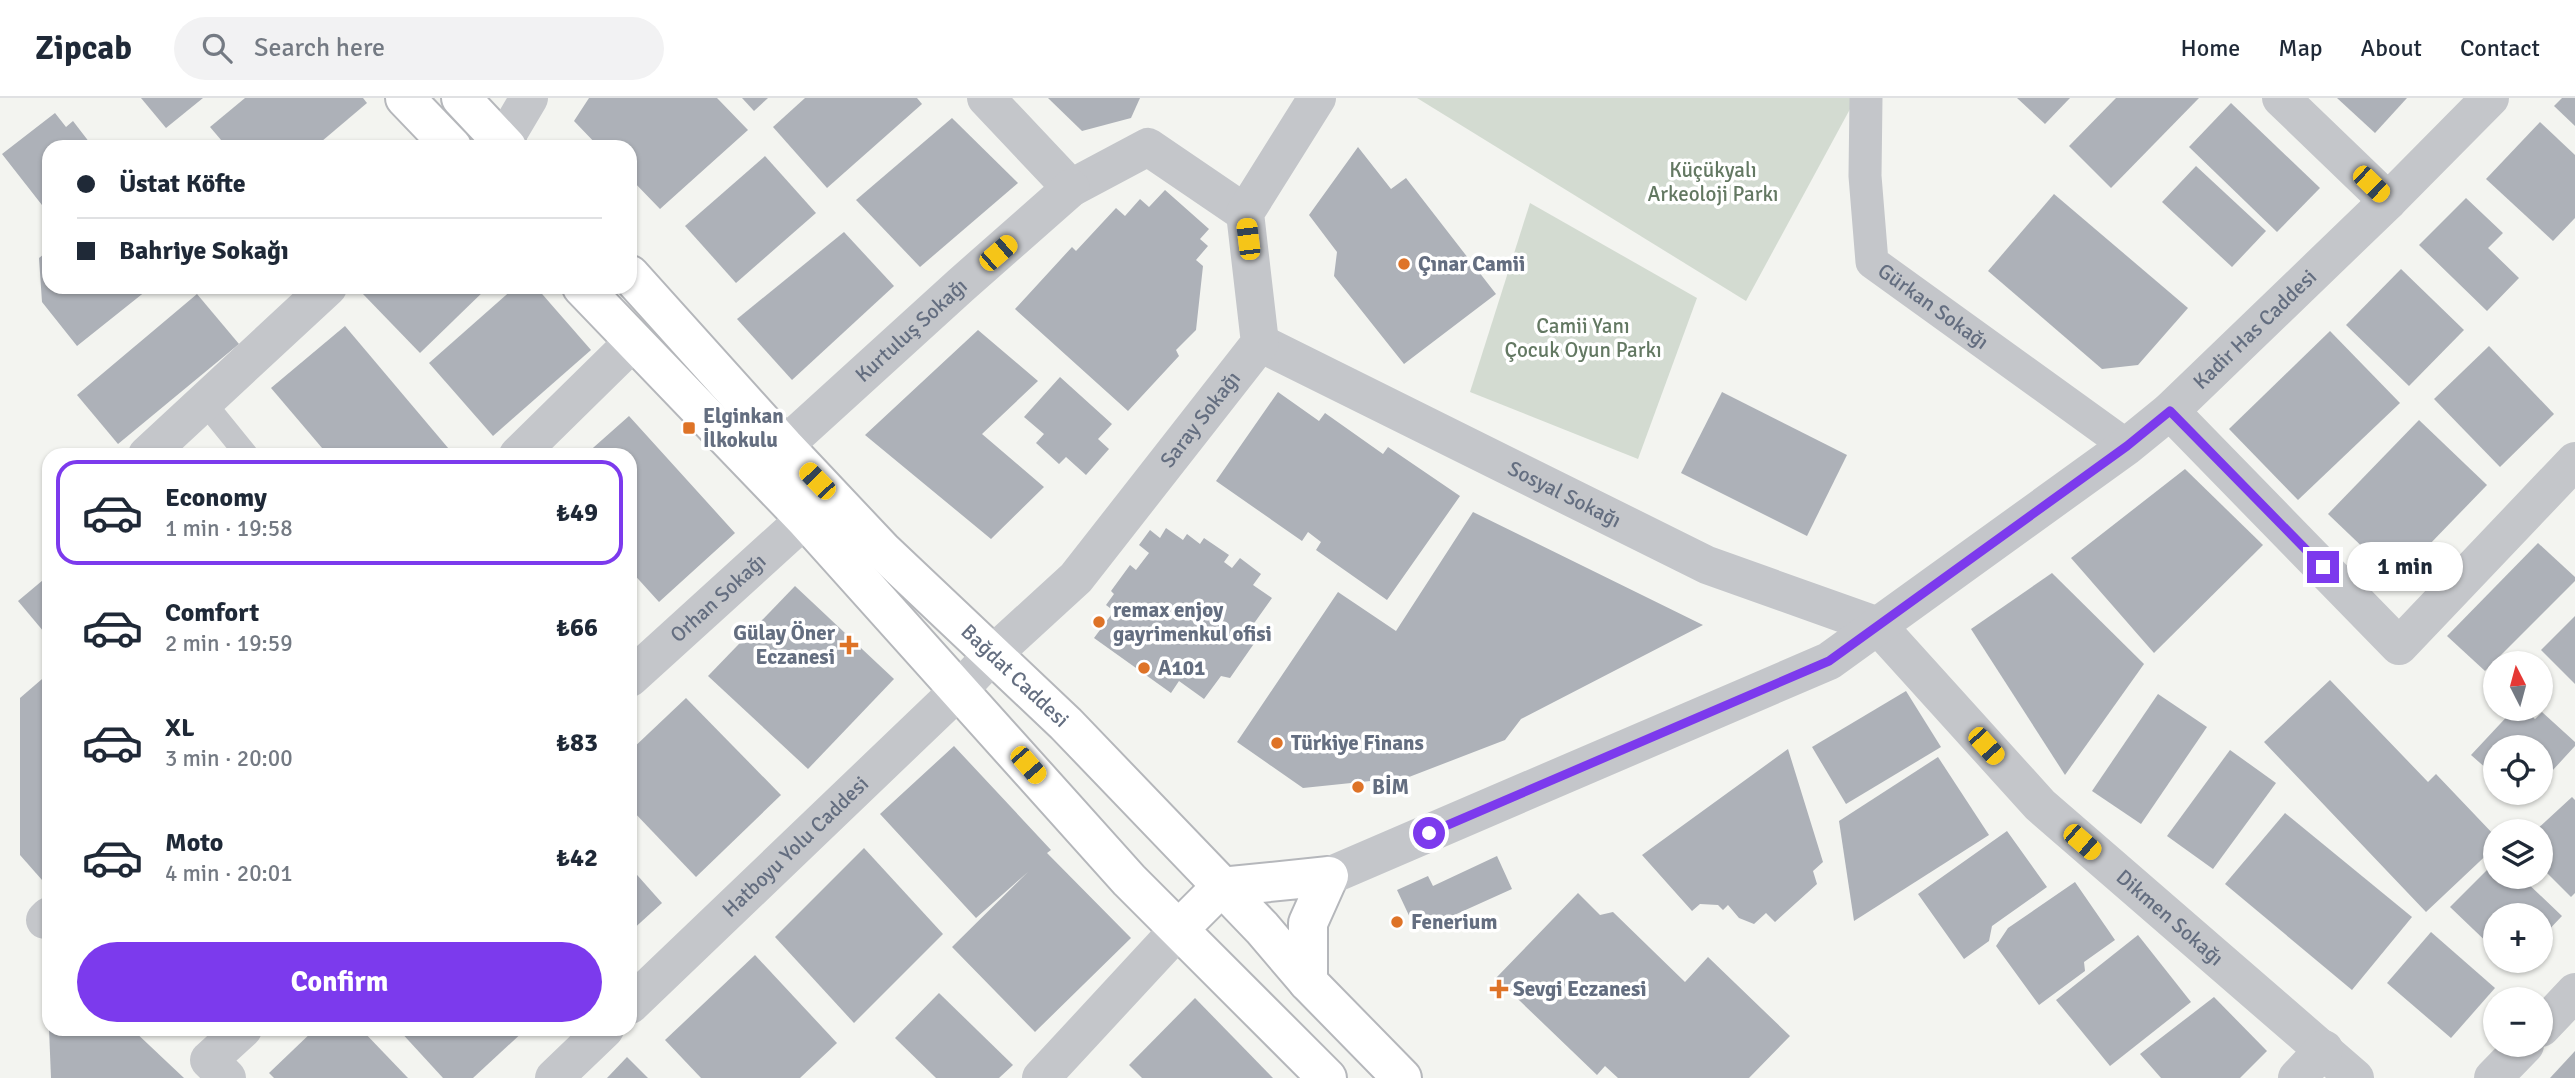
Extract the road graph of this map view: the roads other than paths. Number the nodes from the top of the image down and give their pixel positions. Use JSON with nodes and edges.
{"nodes":[{"id":1,"x":405,"y":98,"type":"edge"},
{"id":2,"x":461,"y":98,"type":"edge"},
{"id":3,"x":529,"y":98,"type":"edge"},
{"id":4,"x":986,"y":98,"type":"edge"},
{"id":5,"x":1317,"y":98,"type":"edge"},
{"id":6,"x":1866,"y":98,"type":"edge"},
{"id":7,"x":2281,"y":98,"type":"edge"},
{"id":8,"x":2490,"y":98,"type":"edge"},
{"id":9,"x":445,"y":140,"type":"edge"},
{"id":10,"x":500,"y":140,"type":"edge"},
{"id":11,"x":508,"y":140,"type":"edge"},
{"id":12,"x":1071,"y":188,"type":"junction"},
{"id":13,"x":2388,"y":201,"type":"junction"},
{"id":14,"x":1245,"y":213,"type":"junction"},
{"id":15,"x":637,"y":283,"type":"edge"},
{"id":16,"x":320,"y":294,"type":"edge"},
{"id":17,"x":588,"y":294,"type":"edge"},
{"id":18,"x":633,"y":342,"type":"junction"},
{"id":19,"x":1259,"y":343,"type":"junction"},
{"id":20,"x":204,"y":402,"type":"junction"},
{"id":21,"x":2170,"y":411,"type":"junction"},
{"id":22,"x":784,"y":446,"type":"junction"},
{"id":23,"x":2127,"y":446,"type":"junction"},
{"id":24,"x":155,"y":448,"type":"edge"},
{"id":25,"x":241,"y":448,"type":"edge"},
{"id":26,"x":525,"y":448,"type":"edge"},
{"id":27,"x":2575,"y":461,"type":"edge"},
{"id":28,"x":805,"y":519,"type":"junction"},
{"id":29,"x":1878,"y":626,"type":"junction"},
{"id":30,"x":994,"y":653,"type":"junction"},
{"id":31,"x":637,"y":672,"type":"edge"},
{"id":32,"x":960,"y":689,"type":"junction"},
{"id":33,"x":1329,"y":876,"type":"junction"},
{"id":34,"x":1221,"y":887,"type":"junction"},
{"id":35,"x":1179,"y":929,"type":"junction"},
{"id":36,"x":1308,"y":982,"type":"junction"},
{"id":37,"x":2575,"y":992,"type":"edge"},
{"id":38,"x":637,"y":998,"type":"edge"},
{"id":39,"x":2553,"y":1015,"type":"edge"},
{"id":40,"x":235,"y":1036,"type":"edge"},
{"id":41,"x":598,"y":1036,"type":"edge"},
{"id":42,"x":2323,"y":1049,"type":"junction"},
{"id":43,"x":2514,"y":1057,"type":"edge"},
{"id":44,"x":227,"y":1078,"type":"edge"},
{"id":45,"x":554,"y":1078,"type":"edge"},
{"id":46,"x":1041,"y":1078,"type":"edge"},
{"id":47,"x":1327,"y":1078,"type":"edge"},
{"id":48,"x":1402,"y":1078,"type":"edge"},
{"id":49,"x":2297,"y":1078,"type":"edge"},
{"id":50,"x":2356,"y":1078,"type":"edge"},
{"id":51,"x":2494,"y":1078,"type":"edge"}],
"edges":[{"from":1,"to":9,"type":"main road"},
{"from":2,"to":10,"type":"main road"},
{"from":3,"to":11,"type":"street"},
{"from":4,"to":12,"type":"street"},
{"from":5,"to":14,"type":"street"},
{"from":6,"to":23,"type":"street","name":"Gürkan Sokağı"},
{"from":7,"to":13,"type":"street"},
{"from":8,"to":13,"type":"street","name":"Kadir Has Caddesi"},
{"from":12,"to":14,"type":"street"},
{"from":12,"to":22,"type":"street","name":"Kurtuluş Sokağı"},
{"from":13,"to":21,"type":"street","name":"Kadir Has Caddesi"},
{"from":14,"to":19,"type":"street"},
{"from":15,"to":22,"type":"main road","name":"Bağdat Caddesi"},
{"from":16,"to":20,"type":"street"},
{"from":17,"to":18,"type":"main road"},
{"from":18,"to":26,"type":"street"},
{"from":18,"to":28,"type":"main road"},
{"from":19,"to":29,"type":"street","name":"Sosyal Sokağı"},
{"from":19,"to":30,"type":"street","name":"Saray Sokağı"},
{"from":20,"to":24,"type":"street"},
{"from":20,"to":25,"type":"lane"},
{"from":21,"to":23,"type":"street","name":"Kadir Has Caddesi"},
{"from":21,"to":27,"type":"street"},
{"from":22,"to":30,"type":"main road","name":"Bağdat Caddesi"},
{"from":23,"to":29,"type":"street","name":"Kadir Has Caddesi"},
{"from":28,"to":31,"type":"street","name":"Orhan Sokağı"},
{"from":28,"to":32,"type":"main road"},
{"from":29,"to":33,"type":"street","name":"Kadir Has Caddesi"},
{"from":29,"to":42,"type":"street","name":"Dikmen Sokağı"},
{"from":30,"to":32,"type":"street","name":"Saray Sokağı"},
{"from":30,"to":34,"type":"main road","name":"Bağdat Caddesi"},
{"from":32,"to":35,"type":"main road"},
{"from":32,"to":38,"type":"street","name":"Hatboyu Yolu Caddesi"},
{"from":33,"to":34,"type":"main road"},
{"from":33,"to":36,"type":"main road"},
{"from":34,"to":35,"type":"main road"},
{"from":34,"to":36,"type":"main road","name":"Bağdat Caddesi"},
{"from":35,"to":46,"type":"street"},
{"from":35,"to":47,"type":"main road"},
{"from":36,"to":48,"type":"main road","name":"Bağdat Caddesi"},
{"from":37,"to":39,"type":"street"},
{"from":40,"to":44,"type":"street"},
{"from":41,"to":45,"type":"street"},
{"from":42,"to":49,"type":"street"},
{"from":42,"to":50,"type":"street","name":"Dikmen Sokağı"},
{"from":43,"to":51,"type":"street"}]}
